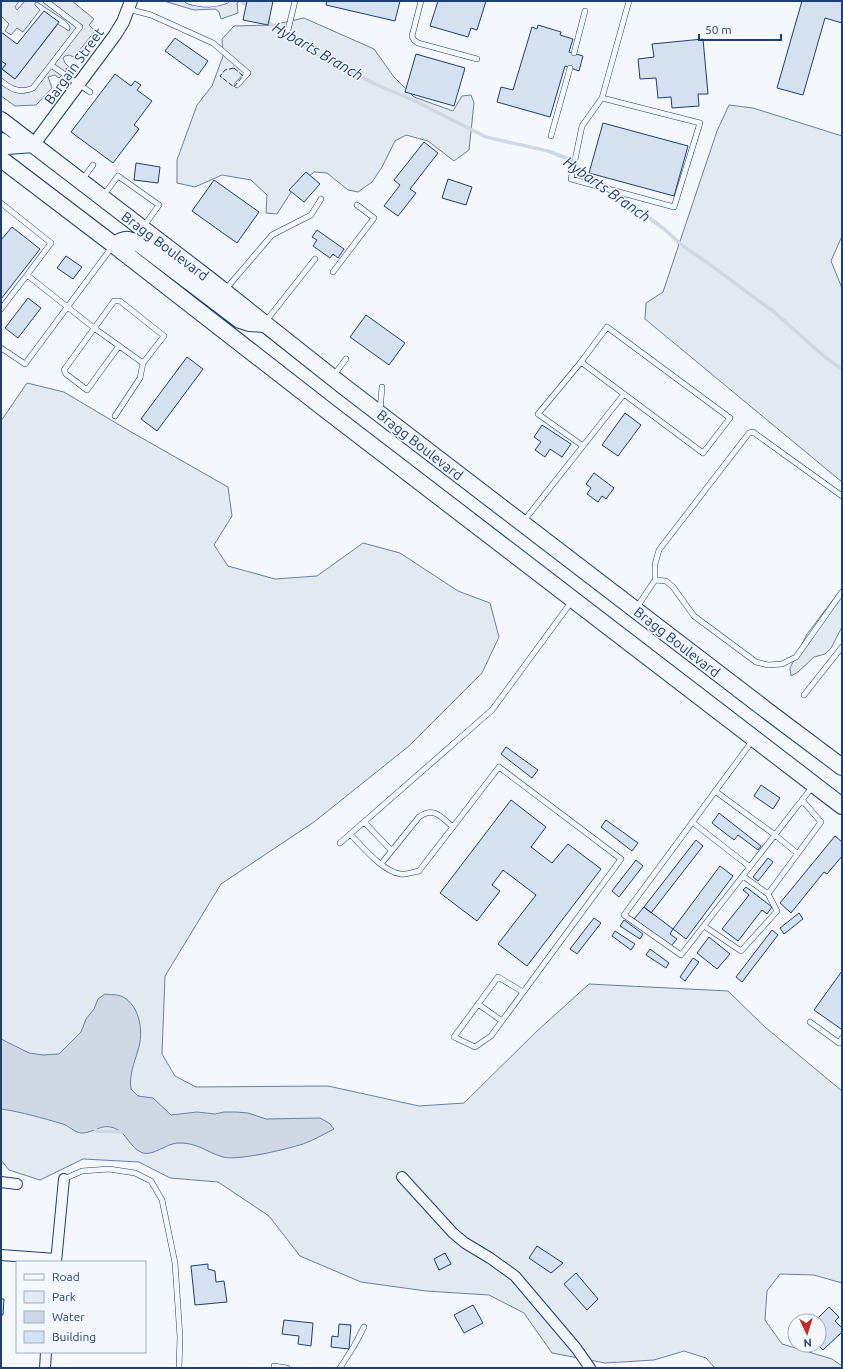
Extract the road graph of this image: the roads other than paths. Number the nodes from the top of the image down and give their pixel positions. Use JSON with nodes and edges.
{"nodes":[{"id":1,"x":46,"y":1,"type":"edge"},
{"id":2,"x":188,"y":1,"type":"edge"},
{"id":3,"x":226,"y":1,"type":"edge"},
{"id":4,"x":295,"y":1,"type":"edge"},
{"id":5,"x":421,"y":1,"type":"edge"},
{"id":6,"x":629,"y":1,"type":"edge"},
{"id":7,"x":130,"y":5,"type":"edge"},
{"id":8,"x":586,"y":11,"type":"dead end"},
{"id":9,"x":288,"y":30,"type":"dead end"},
{"id":10,"x":574,"y":53,"type":"dead end"},
{"id":11,"x":477,"y":59,"type":"dead end"},
{"id":12,"x":51,"y":65,"type":"junction"},
{"id":13,"x":570,"y":68,"type":"dead end"},
{"id":14,"x":1,"y":81,"type":"edge"},
{"id":15,"x":79,"y":84,"type":"junction"},
{"id":16,"x":237,"y":85,"type":"dead end"},
{"id":17,"x":90,"y":92,"type":"dead end"},
{"id":18,"x":602,"y":98,"type":"junction"},
{"id":19,"x":1,"y":120,"type":"edge"},
{"id":20,"x":551,"y":136,"type":"dead end"},
{"id":21,"x":1,"y":141,"type":"edge"},
{"id":22,"x":34,"y":144,"type":"junction"},
{"id":23,"x":1,"y":159,"type":"edge"},
{"id":24,"x":93,"y":165,"type":"dead end"},
{"id":25,"x":82,"y":181,"type":"junction"},
{"id":26,"x":102,"y":198,"type":"junction"},
{"id":27,"x":321,"y":199,"type":"dead end"},
{"id":28,"x":1,"y":203,"type":"edge"},
{"id":29,"x":357,"y":205,"type":"dead end"},
{"id":30,"x":142,"y":229,"type":"junction"},
{"id":31,"x":114,"y":245,"type":"junction"},
{"id":32,"x":315,"y":259,"type":"dead end"},
{"id":33,"x":333,"y":272,"type":"dead end"},
{"id":34,"x":28,"y":275,"type":"junction"},
{"id":35,"x":224,"y":292,"type":"junction"},
{"id":36,"x":68,"y":307,"type":"junction"},
{"id":37,"x":1,"y":309,"type":"edge"},
{"id":38,"x":264,"y":324,"type":"junction"},
{"id":39,"x":94,"y":328,"type":"junction"},
{"id":40,"x":119,"y":346,"type":"junction"},
{"id":41,"x":1,"y":349,"type":"edge"},
{"id":42,"x":346,"y":359,"type":"dead end"},
{"id":43,"x":581,"y":362,"type":"junction"},
{"id":44,"x":143,"y":363,"type":"junction"},
{"id":45,"x":332,"y":377,"type":"junction"},
{"id":46,"x":382,"y":387,"type":"dead end"},
{"id":47,"x":624,"y":394,"type":"junction"},
{"id":48,"x":380,"y":414,"type":"junction"},
{"id":49,"x":116,"y":416,"type":"dead end"},
{"id":50,"x":583,"y":446,"type":"junction"},
{"id":51,"x":842,"y":496,"type":"edge"},
{"id":52,"x":522,"y":523,"type":"junction"},
{"id":53,"x":655,"y":580,"type":"junction"},
{"id":54,"x":842,"y":592,"type":"edge"},
{"id":55,"x":573,"y":600,"type":"junction"},
{"id":56,"x":635,"y":610,"type":"junction"},
{"id":57,"x":842,"y":647,"type":"edge"},
{"id":58,"x":804,"y":694,"type":"dead end"},
{"id":59,"x":754,"y":739,"type":"junction"},
{"id":60,"x":842,"y":767,"type":"edge"},
{"id":61,"x":814,"y":785,"type":"junction"},
{"id":62,"x":715,"y":792,"type":"junction"},
{"id":63,"x":802,"y":800,"type":"junction"},
{"id":64,"x":842,"y":806,"type":"edge"},
{"id":65,"x":364,"y":822,"type":"junction"},
{"id":66,"x":692,"y":822,"type":"junction"},
{"id":67,"x":453,"y":827,"type":"junction"},
{"id":68,"x":350,"y":834,"type":"junction"},
{"id":69,"x":775,"y":834,"type":"junction"},
{"id":70,"x":340,"y":843,"type":"dead end"},
{"id":71,"x":391,"y":850,"type":"junction"},
{"id":72,"x":797,"y":853,"type":"junction"},
{"id":73,"x":380,"y":864,"type":"junction"},
{"id":74,"x":750,"y":867,"type":"junction"},
{"id":75,"x":743,"y":876,"type":"junction"},
{"id":76,"x":768,"y":894,"type":"junction"},
{"id":77,"x":704,"y":926,"type":"junction"},
{"id":78,"x":523,"y":992,"type":"junction"},
{"id":79,"x":478,"y":1004,"type":"junction"},
{"id":80,"x":502,"y":1021,"type":"junction"},
{"id":81,"x":810,"y":1022,"type":"dead end"},
{"id":82,"x":842,"y":1038,"type":"edge"},
{"id":83,"x":402,"y":1177,"type":"dead end"},
{"id":84,"x":64,"y":1179,"type":"joint"},
{"id":85,"x":1,"y":1182,"type":"edge"},
{"id":86,"x":17,"y":1184,"type":"dead end"},
{"id":87,"x":1,"y":1254,"type":"edge"},
{"id":88,"x":56,"y":1261,"type":"edge"},
{"id":89,"x":364,"y":1327,"type":"dead end"},
{"id":90,"x":46,"y":1353,"type":"edge"},
{"id":91,"x":45,"y":1368,"type":"edge"},
{"id":92,"x":179,"y":1368,"type":"edge"},
{"id":93,"x":274,"y":1368,"type":"edge"},
{"id":94,"x":287,"y":1368,"type":"edge"},
{"id":95,"x":340,"y":1368,"type":"edge"},
{"id":96,"x":590,"y":1368,"type":"edge"}],
"edges":[{"from":1,"to":12,"type":"lane"},
{"from":2,"to":3,"type":"lane"},
{"from":4,"to":9,"type":"lane"},
{"from":5,"to":11,"type":"lane"},
{"from":6,"to":18,"type":"lane"},
{"from":7,"to":15,"type":"street","name":"Bargain Street"},
{"from":7,"to":16,"type":"lane"},
{"from":8,"to":10,"type":"lane"},
{"from":12,"to":14,"type":"lane"},
{"from":12,"to":15,"type":"lane"},
{"from":13,"to":20,"type":"lane"},
{"from":15,"to":17,"type":"lane"},
{"from":15,"to":22,"type":"street","name":"Bargain Street"},
{"from":18,"to":18,"type":"lane"},
{"from":19,"to":22,"type":"main road","name":"Bragg Boulevard"},
{"from":21,"to":22,"type":"main road"},
{"from":22,"to":25,"type":"main road","name":"Bragg Boulevard"},
{"from":23,"to":31,"type":"main road","name":"Bragg Boulevard"},
{"from":24,"to":25,"type":"lane"},
{"from":25,"to":26,"type":"main road","name":"Bragg Boulevard"},
{"from":26,"to":30,"type":"main road","name":"Bragg Boulevard"},
{"from":26,"to":30,"type":"lane"},
{"from":27,"to":35,"type":"lane"},
{"from":28,"to":34,"type":"lane"},
{"from":29,"to":33,"type":"lane"},
{"from":30,"to":35,"type":"main road","name":"Bragg Boulevard"},
{"from":31,"to":36,"type":"lane"},
{"from":31,"to":38,"type":"main road"},
{"from":31,"to":55,"type":"main road","name":"Bragg Boulevard"},
{"from":32,"to":38,"type":"lane"},
{"from":34,"to":36,"type":"lane"},
{"from":34,"to":37,"type":"lane"},
{"from":35,"to":38,"type":"main road","name":"Bragg Boulevard"},
{"from":36,"to":39,"type":"lane"},
{"from":36,"to":41,"type":"lane"},
{"from":38,"to":45,"type":"main road","name":"Bragg Boulevard"},
{"from":39,"to":40,"type":"lane"},
{"from":39,"to":40,"type":"lane"},
{"from":39,"to":44,"type":"lane"},
{"from":40,"to":44,"type":"lane"},
{"from":42,"to":45,"type":"lane"},
{"from":43,"to":47,"type":"lane"},
{"from":43,"to":47,"type":"lane"},
{"from":43,"to":50,"type":"lane"},
{"from":44,"to":49,"type":"lane"},
{"from":45,"to":48,"type":"main road","name":"Bragg Boulevard"},
{"from":46,"to":48,"type":"lane"},
{"from":47,"to":50,"type":"lane"},
{"from":48,"to":52,"type":"main road","name":"Bragg Boulevard"},
{"from":50,"to":52,"type":"lane"},
{"from":51,"to":53,"type":"lane"},
{"from":52,"to":56,"type":"main road","name":"Bragg Boulevard"},
{"from":53,"to":54,"type":"lane"},
{"from":53,"to":56,"type":"lane"},
{"from":55,"to":59,"type":"main road","name":"Bragg Boulevard"},
{"from":55,"to":65,"type":"lane"},
{"from":56,"to":60,"type":"main road","name":"Bragg Boulevard"},
{"from":57,"to":58,"type":"lane"},
{"from":59,"to":61,"type":"main road","name":"Bragg Boulevard"},
{"from":59,"to":62,"type":"lane"},
{"from":61,"to":63,"type":"lane"},
{"from":61,"to":64,"type":"main road","name":"Bragg Boulevard"},
{"from":62,"to":66,"type":"lane"},
{"from":62,"to":69,"type":"lane"},
{"from":63,"to":69,"type":"lane"},
{"from":63,"to":72,"type":"lane"},
{"from":65,"to":68,"type":"lane"},
{"from":65,"to":71,"type":"lane"},
{"from":66,"to":74,"type":"lane"},
{"from":66,"to":77,"type":"lane"},
{"from":67,"to":71,"type":"lane"},
{"from":67,"to":73,"type":"lane"},
{"from":67,"to":78,"type":"lane"},
{"from":68,"to":70,"type":"lane"},
{"from":68,"to":73,"type":"lane"},
{"from":69,"to":72,"type":"lane"},
{"from":69,"to":74,"type":"lane"},
{"from":71,"to":73,"type":"lane"},
{"from":72,"to":76,"type":"lane"},
{"from":74,"to":75,"type":"lane"},
{"from":75,"to":76,"type":"lane"},
{"from":75,"to":77,"type":"lane"},
{"from":76,"to":77,"type":"lane"},
{"from":78,"to":79,"type":"lane"},
{"from":78,"to":80,"type":"lane"},
{"from":79,"to":80,"type":"lane"},
{"from":79,"to":80,"type":"lane"},
{"from":81,"to":82,"type":"lane"},
{"from":83,"to":96,"type":"street"},
{"from":84,"to":88,"type":"street"},
{"from":84,"to":92,"type":"lane"},
{"from":85,"to":86,"type":"street"},
{"from":87,"to":88,"type":"street"},
{"from":89,"to":95,"type":"lane"},
{"from":90,"to":91,"type":"street"},
{"from":93,"to":94,"type":"lane"}]}
